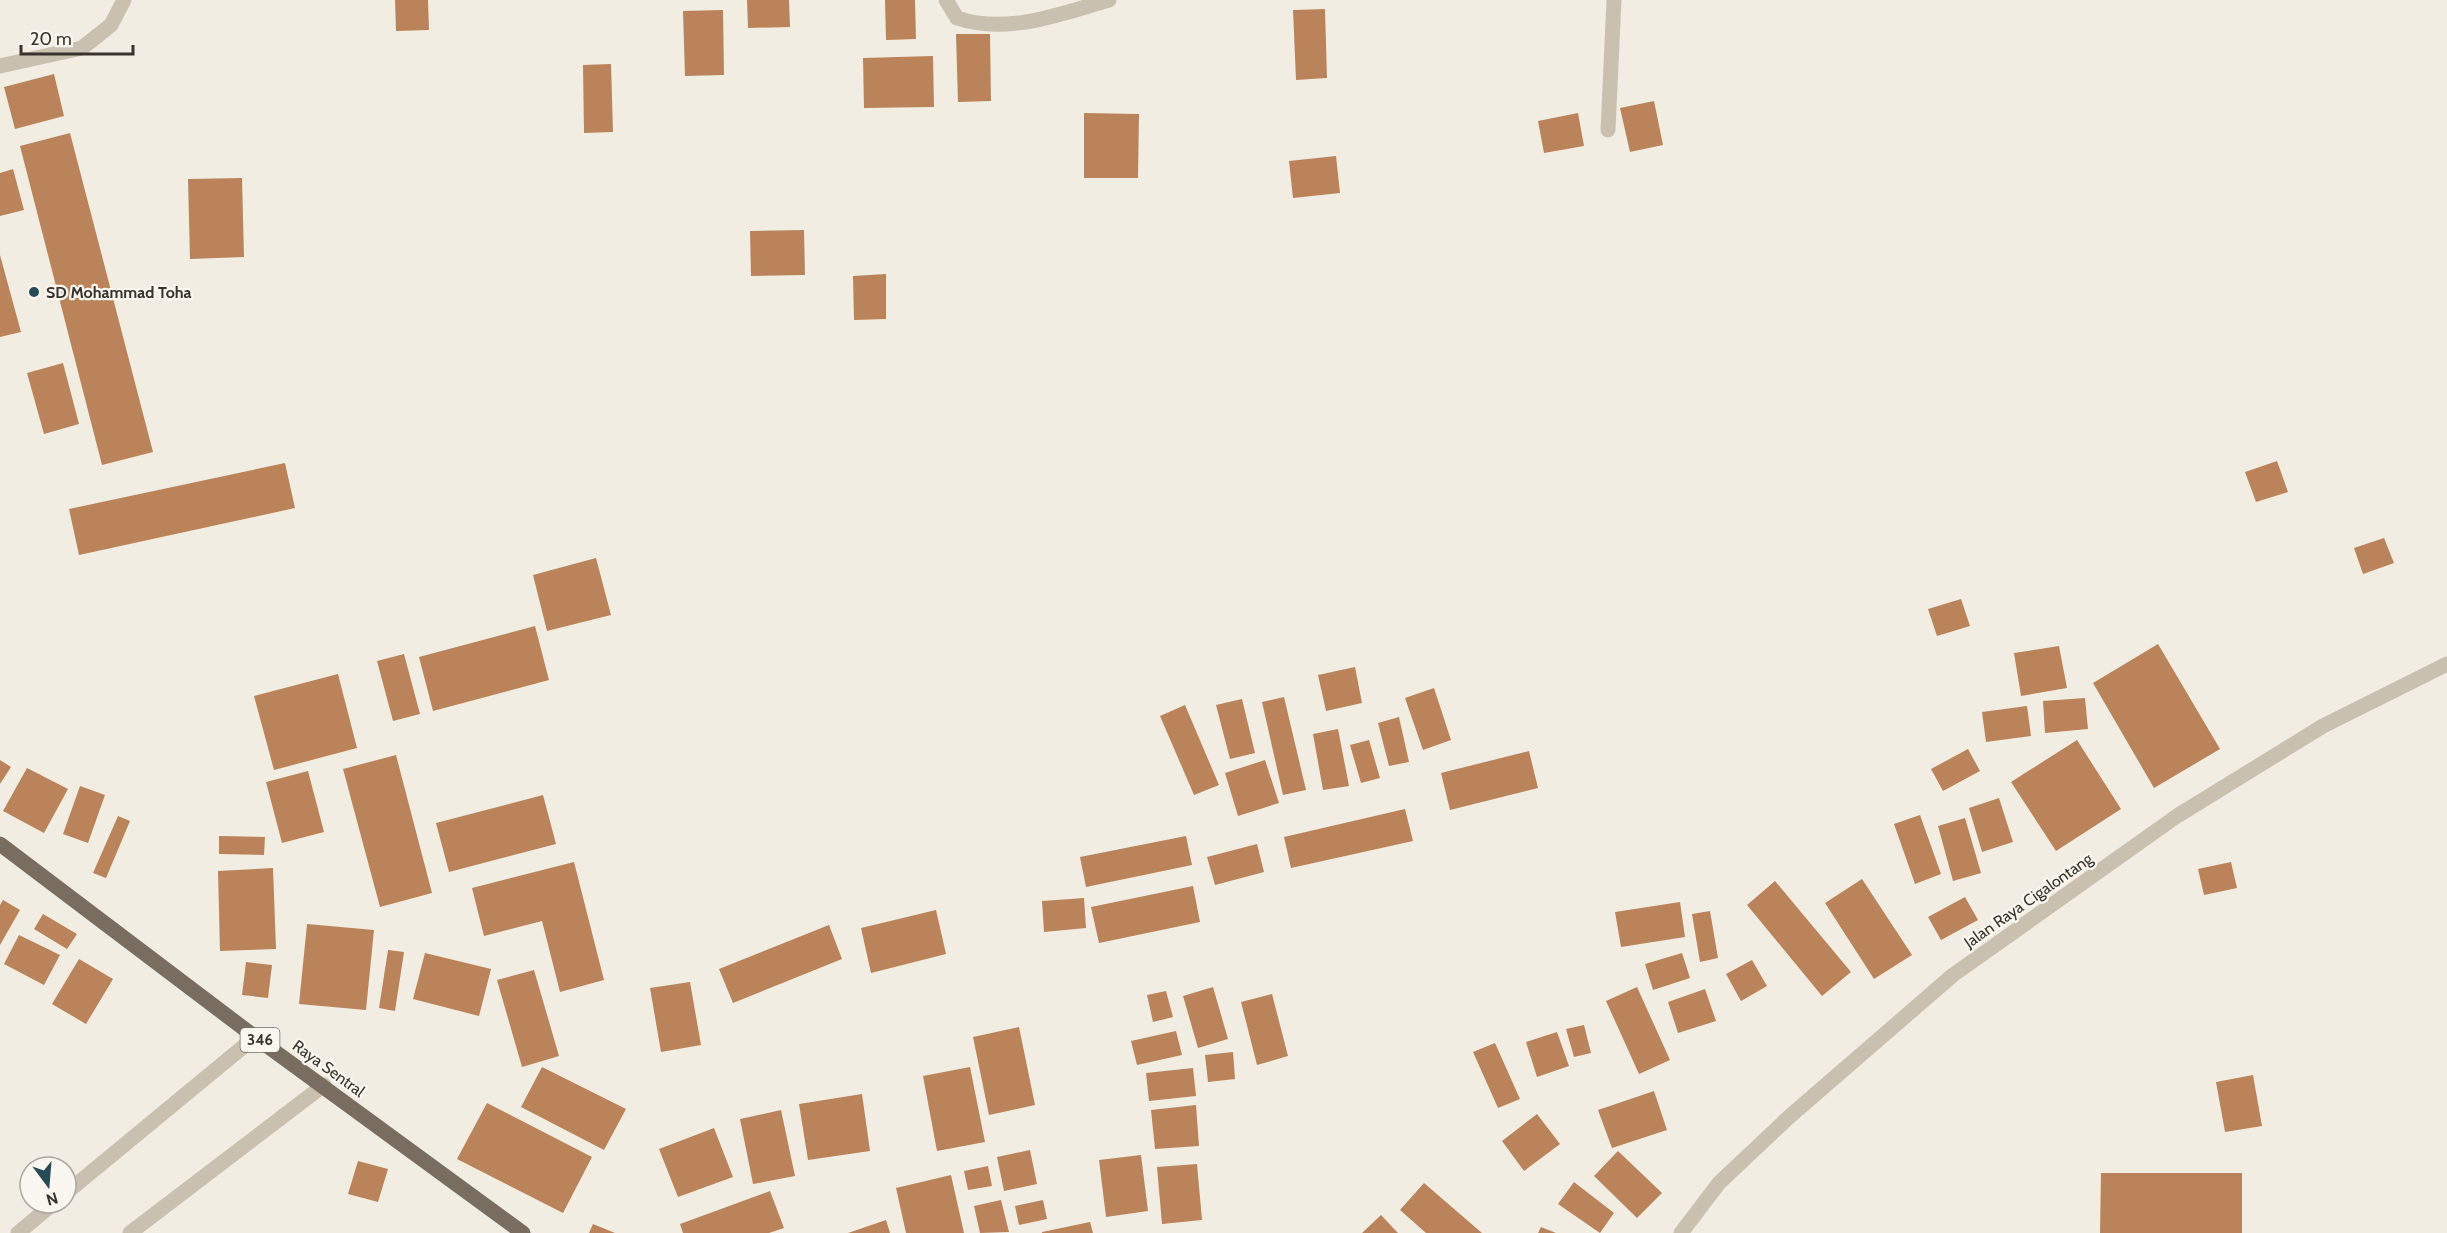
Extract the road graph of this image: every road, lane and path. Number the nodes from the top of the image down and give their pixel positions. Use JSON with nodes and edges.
{"nodes":[{"id":1,"x":124,"y":0,"type":"edge"},
{"id":2,"x":946,"y":0,"type":"edge"},
{"id":3,"x":1109,"y":0,"type":"edge"},
{"id":4,"x":1614,"y":0,"type":"edge"},
{"id":5,"x":0,"y":66,"type":"edge"},
{"id":6,"x":1608,"y":130,"type":"dead end"},
{"id":7,"x":2447,"y":664,"type":"edge"},
{"id":8,"x":0,"y":844,"type":"edge"},
{"id":9,"x":255,"y":1037,"type":"junction"},
{"id":10,"x":324,"y":1085,"type":"junction"},
{"id":11,"x":78,"y":1183,"type":"edge"},
{"id":12,"x":40,"y":1215,"type":"edge"},
{"id":13,"x":18,"y":1233,"type":"edge"},
{"id":14,"x":130,"y":1233,"type":"edge"},
{"id":15,"x":523,"y":1233,"type":"edge"},
{"id":16,"x":1681,"y":1233,"type":"edge"}],
"edges":[{"from":1,"to":5,"type":"street"},
{"from":2,"to":3,"type":"street"},
{"from":4,"to":6,"type":"street"},
{"from":7,"to":16,"type":"street","name":"Jalan Raya Cigalontang"},
{"from":8,"to":9,"type":"main road","name":"Raya Sentral","number":"346"},
{"from":9,"to":10,"type":"main road","name":"Raya Sentral","number":"346"},
{"from":9,"to":11,"type":"street"},
{"from":10,"to":14,"type":"street"},
{"from":10,"to":15,"type":"main road","name":"Raya Sentral","number":"346"},
{"from":12,"to":13,"type":"street"}]}
